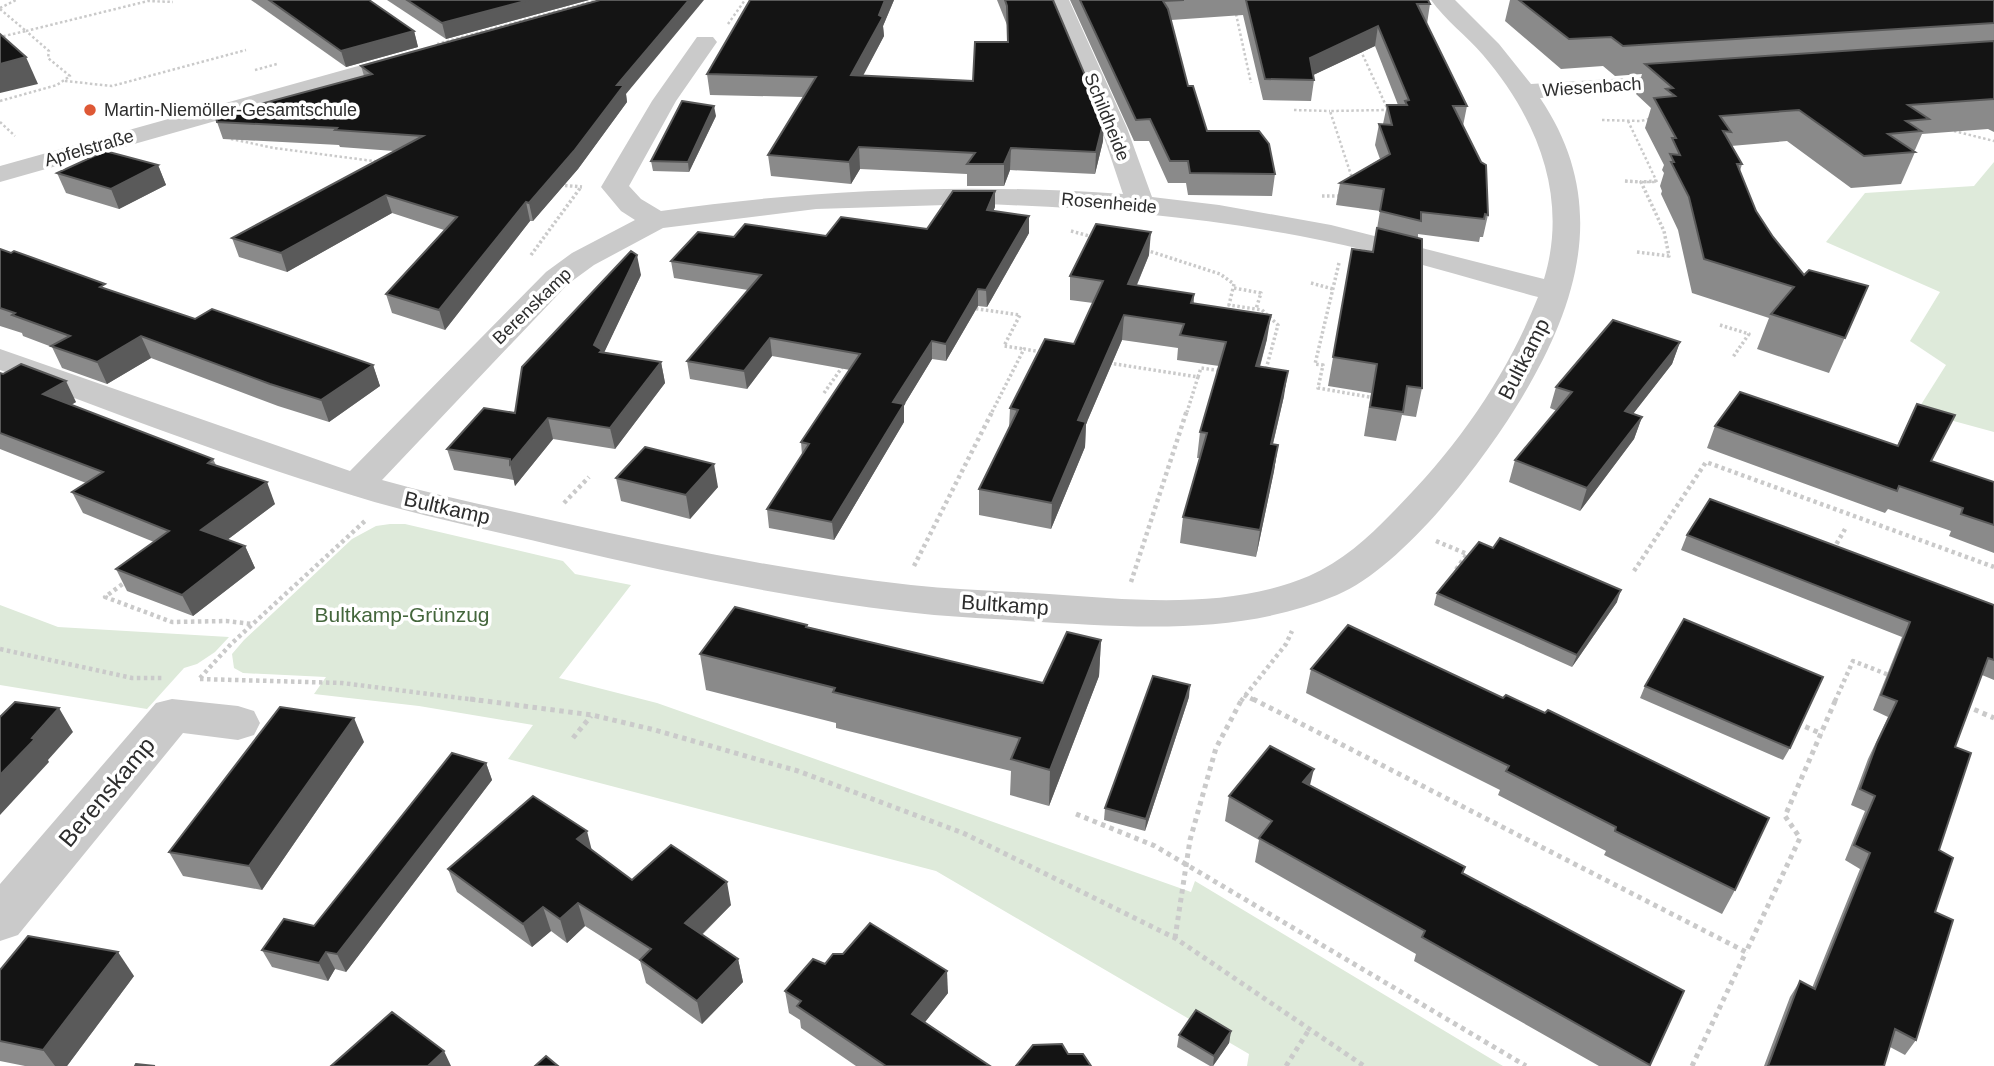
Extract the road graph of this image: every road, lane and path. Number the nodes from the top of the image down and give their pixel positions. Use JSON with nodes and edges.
{"nodes":[{"id":1,"x":16,"y":0,"type":"edge"},
{"id":2,"x":598,"y":0,"type":"edge"},
{"id":3,"x":1058,"y":0,"type":"edge"},
{"id":4,"x":1442,"y":0,"type":"edge"},
{"id":5,"x":173,"y":2,"type":"edge"},
{"id":6,"x":0,"y":9,"type":"edge"},
{"id":7,"x":1248,"y":14,"type":"edge"},
{"id":8,"x":26,"y":31,"type":"junction"},
{"id":9,"x":0,"y":37,"type":"edge"},
{"id":10,"x":1356,"y":39,"type":"edge"},
{"id":11,"x":705,"y":42,"type":"dead end"},
{"id":12,"x":437,"y":47,"type":"joint"},
{"id":13,"x":246,"y":50,"type":"dead end"},
{"id":14,"x":277,"y":64,"type":"dead end"},
{"id":15,"x":255,"y":69,"type":"dead end"},
{"id":16,"x":1711,"y":79,"type":"edge"},
{"id":17,"x":65,"y":81,"type":"junction"},
{"id":18,"x":1251,"y":83,"type":"dead end"},
{"id":19,"x":1525,"y":92,"type":"junction"},
{"id":20,"x":0,"y":101,"type":"edge"},
{"id":21,"x":1294,"y":110,"type":"dead end"},
{"id":22,"x":1330,"y":111,"type":"junction"},
{"id":23,"x":1628,"y":121,"type":"dead end"},
{"id":24,"x":0,"y":122,"type":"edge"},
{"id":25,"x":1949,"y":129,"type":"edge"},
{"id":26,"x":15,"y":136,"type":"dead end"},
{"id":27,"x":223,"y":138,"type":"edge"},
{"id":28,"x":1994,"y":141,"type":"edge"},
{"id":29,"x":378,"y":170,"type":"edge"},
{"id":30,"x":0,"y":174,"type":"edge"},
{"id":31,"x":1625,"y":181,"type":"dead end"},
{"id":32,"x":1641,"y":182,"type":"junction"},
{"id":33,"x":549,"y":183,"type":"edge"},
{"id":34,"x":615,"y":187,"type":"junction"},
{"id":35,"x":1355,"y":187,"type":"edge"},
{"id":36,"x":1348,"y":192,"type":"edge"},
{"id":37,"x":1322,"y":196,"type":"dead end"},
{"id":38,"x":1140,"y":204,"type":"junction"},
{"id":39,"x":656,"y":220,"type":"junction"},
{"id":40,"x":1065,"y":229,"type":"dead end"},
{"id":41,"x":1345,"y":238,"type":"junction"},
{"id":42,"x":1101,"y":239,"type":"edge"},
{"id":43,"x":1134,"y":248,"type":"edge"},
{"id":44,"x":1637,"y":251,"type":"dead end"},
{"id":45,"x":1311,"y":283,"type":"dead end"},
{"id":46,"x":1234,"y":288,"type":"junction"},
{"id":47,"x":1333,"y":289,"type":"junction"},
{"id":48,"x":1556,"y":292,"type":"junction"},
{"id":49,"x":959,"y":306,"type":"edge"},
{"id":50,"x":1256,"y":309,"type":"junction"},
{"id":51,"x":1720,"y":325,"type":"dead end"},
{"id":52,"x":1024,"y":349,"type":"junction"},
{"id":53,"x":1051,"y":353,"type":"edge"},
{"id":54,"x":1733,"y":357,"type":"dead end"},
{"id":55,"x":0,"y":359,"type":"edge"},
{"id":56,"x":847,"y":360,"type":"edge"},
{"id":57,"x":1104,"y":362,"type":"edge"},
{"id":58,"x":1226,"y":372,"type":"edge"},
{"id":59,"x":1198,"y":377,"type":"junction"},
{"id":60,"x":1264,"y":378,"type":"edge"},
{"id":61,"x":824,"y":393,"type":"dead end"},
{"id":62,"x":1387,"y":399,"type":"edge"},
{"id":63,"x":357,"y":485,"type":"junction"},
{"id":64,"x":392,"y":496,"type":"junction"},
{"id":65,"x":1401,"y":526,"type":"junction"},
{"id":66,"x":1844,"y":529,"type":"dead end"},
{"id":67,"x":1827,"y":560,"type":"edge"},
{"id":68,"x":1994,"y":567,"type":"edge"},
{"id":69,"x":1455,"y":571,"type":"edge"},
{"id":70,"x":1634,"y":571,"type":"dead end"},
{"id":71,"x":136,"y":574,"type":"edge"},
{"id":72,"x":898,"y":598,"type":"junction"},
{"id":73,"x":1281,"y":599,"type":"junction"},
{"id":74,"x":1121,"y":613,"type":"junction"},
{"id":75,"x":253,"y":624,"type":"junction"},
{"id":76,"x":0,"y":649,"type":"edge"},
{"id":77,"x":1891,"y":676,"type":"edge"},
{"id":78,"x":172,"y":678,"type":"dead end"},
{"id":79,"x":1244,"y":695,"type":"junction"},
{"id":80,"x":1955,"y":702,"type":"edge"},
{"id":81,"x":592,"y":715,"type":"junction"},
{"id":82,"x":1994,"y":718,"type":"edge"},
{"id":83,"x":1794,"y":721,"type":"edge"},
{"id":84,"x":237,"y":723,"type":"dead end"},
{"id":85,"x":1822,"y":734,"type":"junction"},
{"id":86,"x":573,"y":738,"type":"dead end"},
{"id":87,"x":1076,"y":814,"type":"dead end"},
{"id":88,"x":1186,"y":865,"type":"junction"},
{"id":89,"x":0,"y":920,"type":"edge"},
{"id":90,"x":1175,"y":938,"type":"junction"},
{"id":91,"x":1746,"y":952,"type":"junction"},
{"id":92,"x":1310,"y":1028,"type":"junction"},
{"id":93,"x":1286,"y":1066,"type":"edge"},
{"id":94,"x":1364,"y":1066,"type":"edge"},
{"id":95,"x":1526,"y":1066,"type":"edge"},
{"id":96,"x":1692,"y":1066,"type":"edge"}],
"edges":[{"from":1,"to":6,"type":"path"},
{"from":2,"to":12,"type":"path"},
{"from":3,"to":38,"type":"street","name":"Schildheide"},
{"from":4,"to":19,"type":"street","name":"Bultkamp"},
{"from":5,"to":8,"type":"path"},
{"from":6,"to":8,"type":"path"},
{"from":7,"to":18,"type":"path"},
{"from":8,"to":9,"type":"path"},
{"from":8,"to":17,"type":"path"},
{"from":10,"to":22,"type":"path"},
{"from":11,"to":34,"type":"street"},
{"from":12,"to":30,"type":"street","name":"Apfelstraße"},
{"from":13,"to":17,"type":"path"},
{"from":14,"to":15,"type":"path"},
{"from":16,"to":19,"type":"street","name":"Wiesenbach"},
{"from":17,"to":20,"type":"path"},
{"from":19,"to":48,"type":"street","name":"Bultkamp"},
{"from":21,"to":22,"type":"path"},
{"from":22,"to":35,"type":"path"},
{"from":23,"to":32,"type":"path"},
{"from":24,"to":26,"type":"path"},
{"from":25,"to":28,"type":"path"},
{"from":27,"to":29,"type":"path"},
{"from":31,"to":32,"type":"path"},
{"from":32,"to":44,"type":"path"},
{"from":33,"to":34,"type":"path"},
{"from":34,"to":39,"type":"street"},
{"from":36,"to":37,"type":"path"},
{"from":38,"to":39,"type":"street","name":"Rosenheide"},
{"from":38,"to":41,"type":"street","name":"Rosenheide"},
{"from":39,"to":63,"type":"street","name":"Berenskamp"},
{"from":40,"to":42,"type":"path"},
{"from":41,"to":47,"type":"path"},
{"from":41,"to":48,"type":"street","name":"Rosenheide"},
{"from":43,"to":46,"type":"path"},
{"from":45,"to":47,"type":"path"},
{"from":46,"to":50,"type":"path"},
{"from":46,"to":50,"type":"path"},
{"from":47,"to":62,"type":"path"},
{"from":48,"to":65,"type":"street","name":"Bultkamp"},
{"from":49,"to":52,"type":"path"},
{"from":50,"to":60,"type":"path"},
{"from":51,"to":54,"type":"path"},
{"from":52,"to":53,"type":"path"},
{"from":52,"to":72,"type":"path"},
{"from":55,"to":63,"type":"street","name":"Bultkamp"},
{"from":56,"to":61,"type":"path"},
{"from":57,"to":59,"type":"path"},
{"from":58,"to":59,"type":"path"},
{"from":59,"to":74,"type":"path"},
{"from":63,"to":64,"type":"street","name":"Bultkamp"},
{"from":64,"to":72,"type":"street","name":"Bultkamp"},
{"from":64,"to":75,"type":"path"},
{"from":65,"to":69,"type":"path"},
{"from":65,"to":73,"type":"street","name":"Bultkamp"},
{"from":66,"to":67,"type":"path"},
{"from":68,"to":70,"type":"path"},
{"from":71,"to":75,"type":"path"},
{"from":72,"to":74,"type":"street","name":"Bultkamp"},
{"from":73,"to":74,"type":"street","name":"Bultkamp"},
{"from":73,"to":79,"type":"path"},
{"from":75,"to":81,"type":"path"},
{"from":76,"to":78,"type":"path"},
{"from":77,"to":85,"type":"path"},
{"from":79,"to":88,"type":"path"},
{"from":79,"to":91,"type":"path"},
{"from":80,"to":82,"type":"path"},
{"from":81,"to":86,"type":"path"},
{"from":81,"to":90,"type":"path"},
{"from":83,"to":85,"type":"path"},
{"from":84,"to":89,"type":"street","name":"Berenskamp"},
{"from":85,"to":91,"type":"path"},
{"from":87,"to":88,"type":"path"},
{"from":88,"to":90,"type":"path"},
{"from":88,"to":95,"type":"path"},
{"from":90,"to":92,"type":"path"},
{"from":91,"to":96,"type":"path"},
{"from":92,"to":93,"type":"path"},
{"from":92,"to":94,"type":"path"}]}
